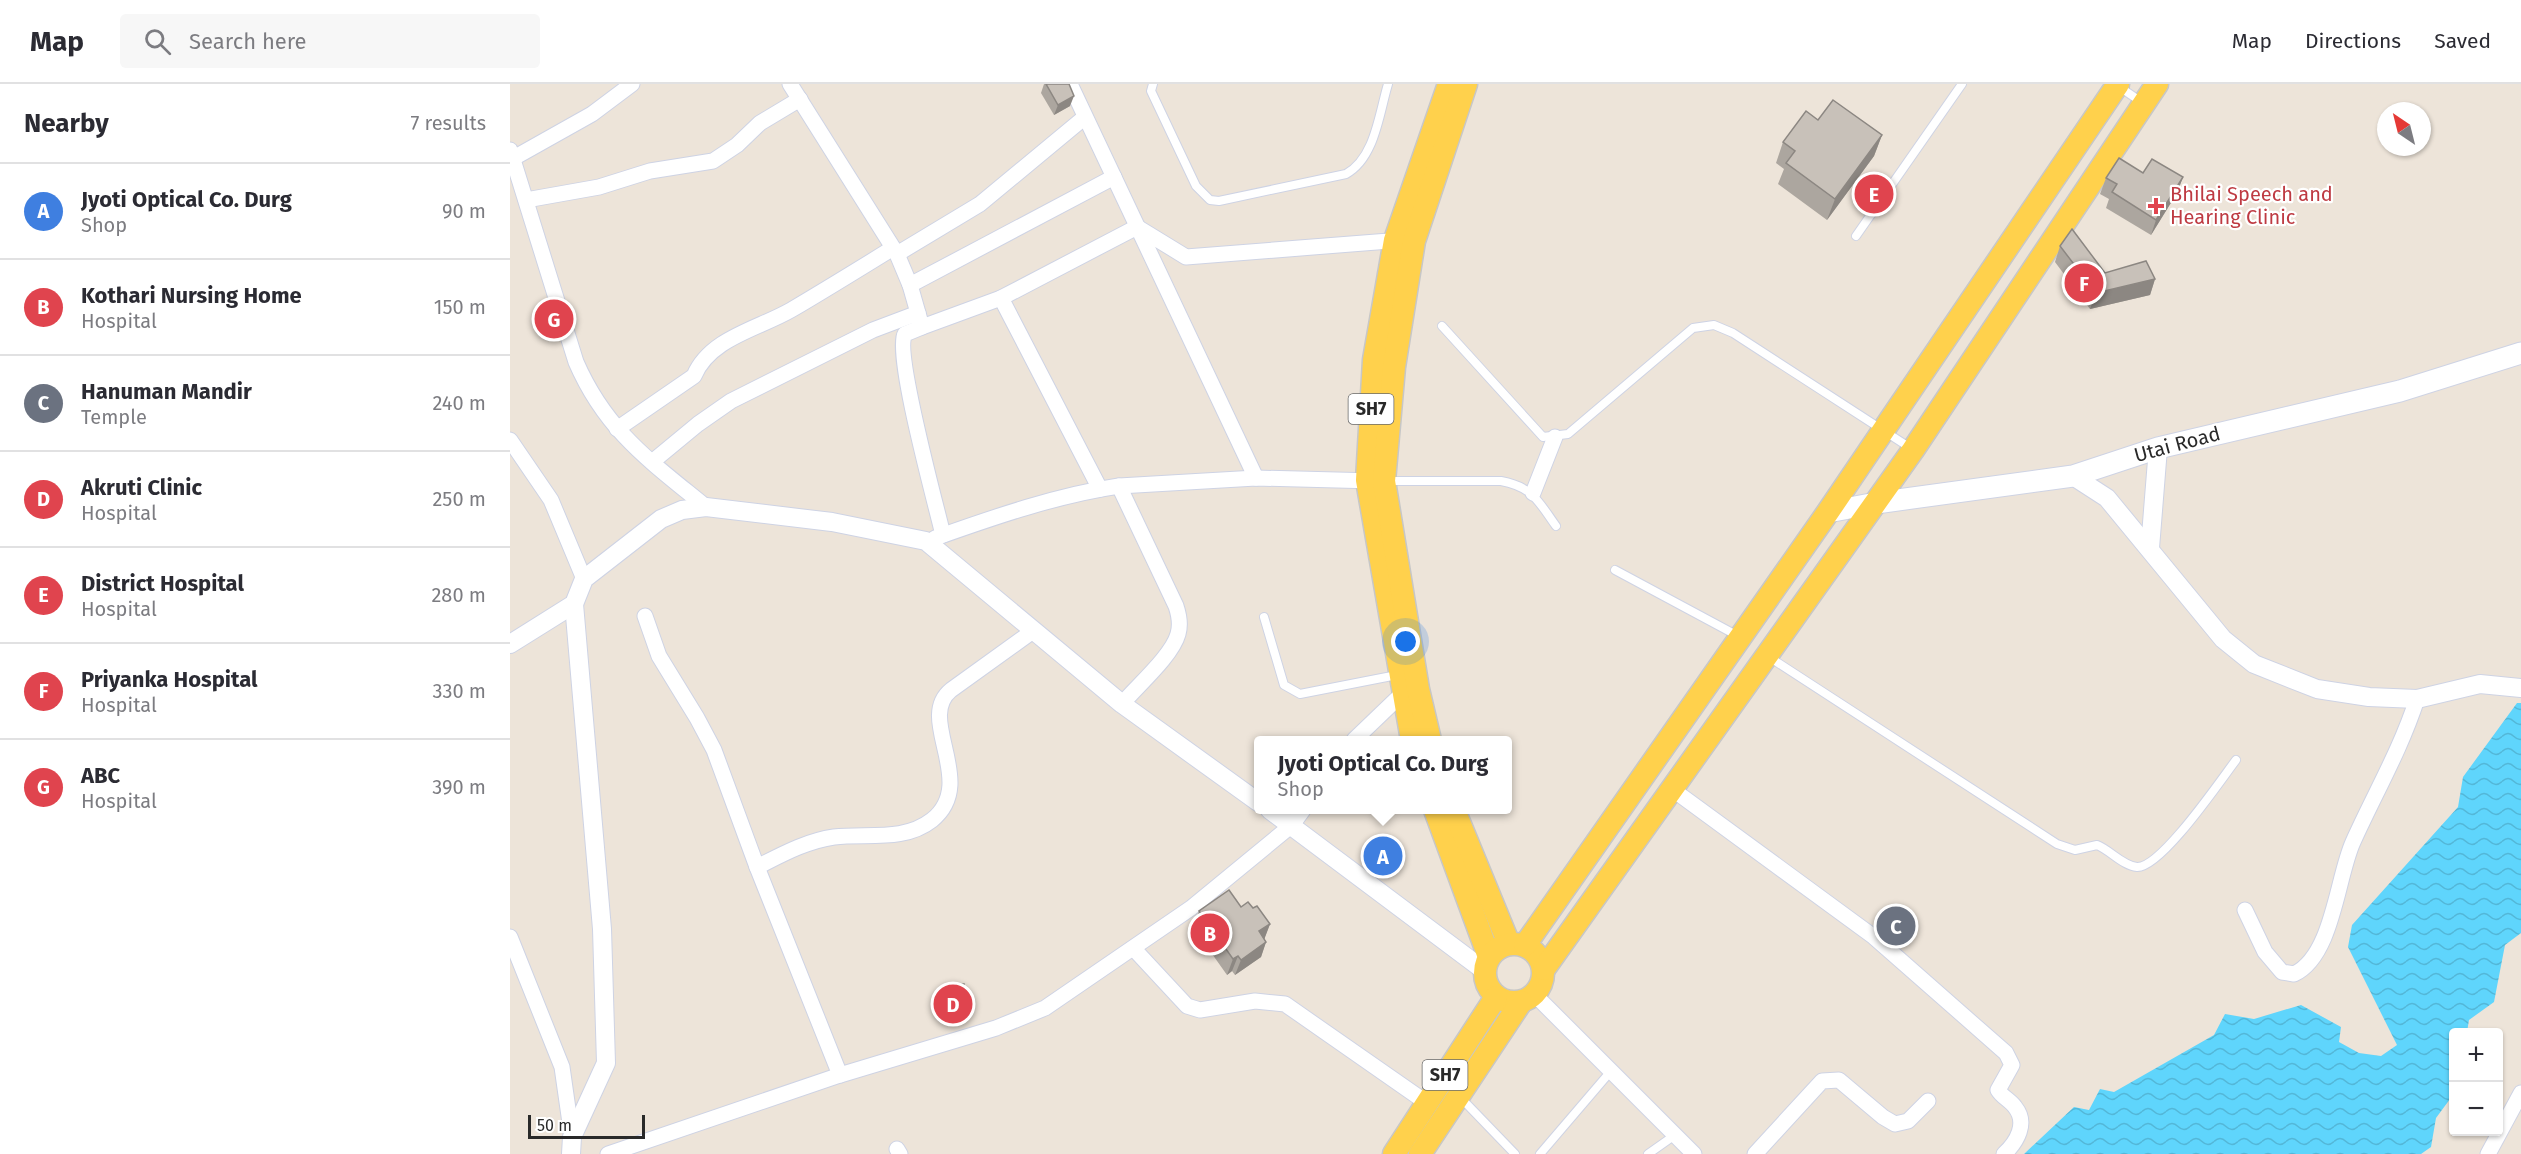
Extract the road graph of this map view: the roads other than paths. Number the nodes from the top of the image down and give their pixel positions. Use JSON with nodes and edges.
{"nodes":[{"id":1,"x":632,"y":84,"type":"edge"},
{"id":2,"x":790,"y":84,"type":"edge"},
{"id":3,"x":1070,"y":84,"type":"edge"},
{"id":4,"x":1153,"y":84,"type":"edge"},
{"id":5,"x":1388,"y":84,"type":"edge"},
{"id":6,"x":1449,"y":84,"type":"edge"},
{"id":7,"x":1466,"y":84,"type":"edge"},
{"id":8,"x":1962,"y":84,"type":"edge"},
{"id":9,"x":2117,"y":84,"type":"edge"},
{"id":10,"x":2157,"y":84,"type":"edge"},
{"id":11,"x":800,"y":99,"type":"junction"},
{"id":12,"x":2144,"y":104,"type":"junction"},
{"id":13,"x":1085,"y":117,"type":"junction"},
{"id":14,"x":511,"y":156,"type":"edge"},
{"id":15,"x":1114,"y":177,"type":"junction"},
{"id":16,"x":526,"y":200,"type":"junction"},
{"id":17,"x":1137,"y":227,"type":"junction"},
{"id":18,"x":1856,"y":236,"type":"dead end"},
{"id":19,"x":1405,"y":241,"type":"junction"},
{"id":20,"x":895,"y":251,"type":"junction"},
{"id":21,"x":910,"y":285,"type":"junction"},
{"id":22,"x":1001,"y":298,"type":"junction"},
{"id":23,"x":920,"y":320,"type":"junction"},
{"id":24,"x":1442,"y":326,"type":"dead end"},
{"id":25,"x":2521,"y":353,"type":"edge"},
{"id":26,"x":617,"y":429,"type":"junction"},
{"id":27,"x":1884,"y":429,"type":"junction"},
{"id":28,"x":1555,"y":437,"type":"junction"},
{"id":29,"x":510,"y":441,"type":"edge"},
{"id":30,"x":2158,"y":448,"type":"junction"},
{"id":31,"x":1913,"y":450,"type":"junction"},
{"id":32,"x":652,"y":462,"type":"junction"},
{"id":33,"x":2073,"y":476,"type":"junction"},
{"id":34,"x":1256,"y":478,"type":"junction"},
{"id":35,"x":1375,"y":481,"type":"junction"},
{"id":36,"x":1119,"y":486,"type":"junction"},
{"id":37,"x":1100,"y":489,"type":"junction"},
{"id":38,"x":1533,"y":493,"type":"junction"},
{"id":39,"x":1876,"y":503,"type":"junction"},
{"id":40,"x":706,"y":507,"type":"junction"},
{"id":41,"x":1828,"y":512,"type":"junction"},
{"id":42,"x":1556,"y":526,"type":"dead end"},
{"id":43,"x":943,"y":535,"type":"junction"},
{"id":44,"x":926,"y":541,"type":"junction"},
{"id":45,"x":2150,"y":548,"type":"junction"},
{"id":46,"x":1615,"y":570,"type":"dead end"},
{"id":47,"x":584,"y":579,"type":"junction"},
{"id":48,"x":573,"y":604,"type":"junction"},
{"id":49,"x":645,"y":616,"type":"dead end"},
{"id":50,"x":1264,"y":617,"type":"dead end"},
{"id":51,"x":1032,"y":631,"type":"junction"},
{"id":52,"x":1741,"y":637,"type":"junction"},
{"id":53,"x":510,"y":644,"type":"edge"},
{"id":54,"x":1768,"y":656,"type":"junction"},
{"id":55,"x":1406,"y":680,"type":"junction"},
{"id":56,"x":2521,"y":688,"type":"edge"},
{"id":57,"x":2418,"y":699,"type":"junction"},
{"id":58,"x":1122,"y":704,"type":"junction"},
{"id":59,"x":1358,"y":736,"type":"edge"},
{"id":60,"x":1412,"y":736,"type":"edge"},
{"id":61,"x":1428,"y":736,"type":"edge"},
{"id":62,"x":2236,"y":760,"type":"dead end"},
{"id":63,"x":1672,"y":789,"type":"junction"},
{"id":64,"x":1254,"y":799,"type":"edge"},
{"id":65,"x":1276,"y":814,"type":"edge"},
{"id":66,"x":1300,"y":814,"type":"edge"},
{"id":67,"x":1436,"y":814,"type":"edge"},
{"id":68,"x":1456,"y":814,"type":"edge"},
{"id":69,"x":1292,"y":825,"type":"junction"},
{"id":70,"x":757,"y":867,"type":"junction"},
{"id":71,"x":2245,"y":910,"type":"dead end"},
{"id":72,"x":510,"y":937,"type":"edge"},
{"id":73,"x":1517,"y":945,"type":"junction"},
{"id":74,"x":1134,"y":949,"type":"junction"},
{"id":75,"x":1487,"y":964,"type":"junction"},
{"id":76,"x":1544,"y":969,"type":"junction"},
{"id":77,"x":1496,"y":996,"type":"junction"},
{"id":78,"x":1528,"y":999,"type":"junction"},
{"id":79,"x":1611,"y":1071,"type":"junction"},
{"id":80,"x":840,"y":1075,"type":"junction"},
{"id":81,"x":2521,"y":1093,"type":"edge"},
{"id":82,"x":1459,"y":1096,"type":"junction"},
{"id":83,"x":1928,"y":1101,"type":"dead end"},
{"id":84,"x":1427,"y":1103,"type":"junction"},
{"id":85,"x":1675,"y":1135,"type":"junction"},
{"id":86,"x":572,"y":1145,"type":"edge"},
{"id":87,"x":608,"y":1154,"type":"edge"},
{"id":88,"x":1394,"y":1154,"type":"edge"},
{"id":89,"x":1420,"y":1154,"type":"edge"},
{"id":90,"x":1515,"y":1154,"type":"edge"},
{"id":91,"x":1540,"y":1154,"type":"edge"},
{"id":92,"x":1648,"y":1154,"type":"edge"},
{"id":93,"x":1694,"y":1154,"type":"edge"},
{"id":94,"x":1755,"y":1154,"type":"edge"},
{"id":95,"x":2004,"y":1154,"type":"edge"},
{"id":96,"x":2488,"y":1154,"type":"edge"}],
"edges":[{"from":1,"to":14,"type":"street"},
{"from":2,"to":11,"type":"street"},
{"from":3,"to":13,"type":"street"},
{"from":4,"to":5,"type":"lane"},
{"from":6,"to":19,"type":"main road","number":"SH7"},
{"from":7,"to":19,"type":"main road","number":"SH7"},
{"from":8,"to":18,"type":"lane"},
{"from":9,"to":12,"type":"lane"},
{"from":9,"to":27,"type":"main road"},
{"from":10,"to":12,"type":"main road"},
{"from":11,"to":16,"type":"street"},
{"from":11,"to":20,"type":"street"},
{"from":12,"to":31,"type":"main road"},
{"from":13,"to":15,"type":"street"},
{"from":13,"to":20,"type":"street"},
{"from":14,"to":16,"type":"street"},
{"from":15,"to":17,"type":"street"},
{"from":15,"to":21,"type":"street"},
{"from":16,"to":26,"type":"street"},
{"from":17,"to":19,"type":"street"},
{"from":17,"to":22,"type":"street"},
{"from":17,"to":34,"type":"street"},
{"from":19,"to":35,"type":"main road","number":"SH7"},
{"from":20,"to":21,"type":"street"},
{"from":20,"to":26,"type":"street"},
{"from":21,"to":23,"type":"street"},
{"from":22,"to":23,"type":"street"},
{"from":22,"to":37,"type":"street"},
{"from":23,"to":32,"type":"street"},
{"from":23,"to":43,"type":"street"},
{"from":24,"to":28,"type":"lane"},
{"from":25,"to":30,"type":"main road","name":"Utai Road"},
{"from":26,"to":32,"type":"street"},
{"from":27,"to":28,"type":"lane"},
{"from":27,"to":31,"type":"lane"},
{"from":27,"to":41,"type":"main road"},
{"from":28,"to":38,"type":"street"},
{"from":29,"to":47,"type":"street"},
{"from":30,"to":33,"type":"main road","name":"Utai Road"},
{"from":30,"to":45,"type":"street"},
{"from":31,"to":39,"type":"main road"},
{"from":32,"to":40,"type":"street"},
{"from":33,"to":39,"type":"main road","name":"Utai Road"},
{"from":33,"to":45,"type":"street"},
{"from":34,"to":35,"type":"street"},
{"from":34,"to":36,"type":"street"},
{"from":35,"to":38,"type":"lane"},
{"from":35,"to":55,"type":"main road","number":"SH7"},
{"from":36,"to":37,"type":"street"},
{"from":36,"to":58,"type":"street"},
{"from":37,"to":43,"type":"street"},
{"from":38,"to":42,"type":"lane"},
{"from":39,"to":41,"type":"main road","name":"Utai Road"},
{"from":39,"to":54,"type":"main road"},
{"from":40,"to":44,"type":"street"},
{"from":40,"to":47,"type":"street"},
{"from":41,"to":52,"type":"main road"},
{"from":43,"to":44,"type":"street"},
{"from":44,"to":51,"type":"street"},
{"from":45,"to":57,"type":"street"},
{"from":46,"to":52,"type":"lane"},
{"from":47,"to":48,"type":"street"},
{"from":48,"to":53,"type":"street"},
{"from":48,"to":86,"type":"street"},
{"from":49,"to":70,"type":"street"},
{"from":50,"to":55,"type":"lane"},
{"from":51,"to":58,"type":"street"},
{"from":51,"to":70,"type":"street"},
{"from":52,"to":73,"type":"main road"},
{"from":54,"to":62,"type":"lane"},
{"from":54,"to":63,"type":"main road"},
{"from":55,"to":59,"type":"street"},
{"from":55,"to":60,"type":"main road","number":"SH7"},
{"from":55,"to":61,"type":"main road","number":"SH7"},
{"from":56,"to":57,"type":"street"},
{"from":57,"to":71,"type":"street"},
{"from":58,"to":64,"type":"street"},
{"from":63,"to":76,"type":"main road"},
{"from":63,"to":95,"type":"street"},
{"from":65,"to":69,"type":"street"},
{"from":66,"to":69,"type":"street"},
{"from":67,"to":75,"type":"main road"},
{"from":68,"to":73,"type":"main road"},
{"from":69,"to":74,"type":"street"},
{"from":69,"to":75,"type":"street"},
{"from":70,"to":80,"type":"street"},
{"from":72,"to":86,"type":"street"},
{"from":73,"to":75,"type":"main road"},
{"from":73,"to":76,"type":"main road"},
{"from":74,"to":80,"type":"street"},
{"from":74,"to":84,"type":"street"},
{"from":75,"to":77,"type":"main road"},
{"from":76,"to":78,"type":"main road","number":"SH7"},
{"from":77,"to":78,"type":"main road"},
{"from":77,"to":84,"type":"main road","number":"SH7"},
{"from":78,"to":79,"type":"street"},
{"from":78,"to":82,"type":"main road","number":"SH7"},
{"from":79,"to":85,"type":"street"},
{"from":79,"to":91,"type":"lane"},
{"from":80,"to":87,"type":"street"},
{"from":81,"to":96,"type":"street"},
{"from":82,"to":89,"type":"main road","number":"SH7"},
{"from":82,"to":90,"type":"lane"},
{"from":83,"to":94,"type":"street"},
{"from":84,"to":88,"type":"main road","number":"SH7"},
{"from":85,"to":92,"type":"lane"},
{"from":85,"to":93,"type":"street"}]}
